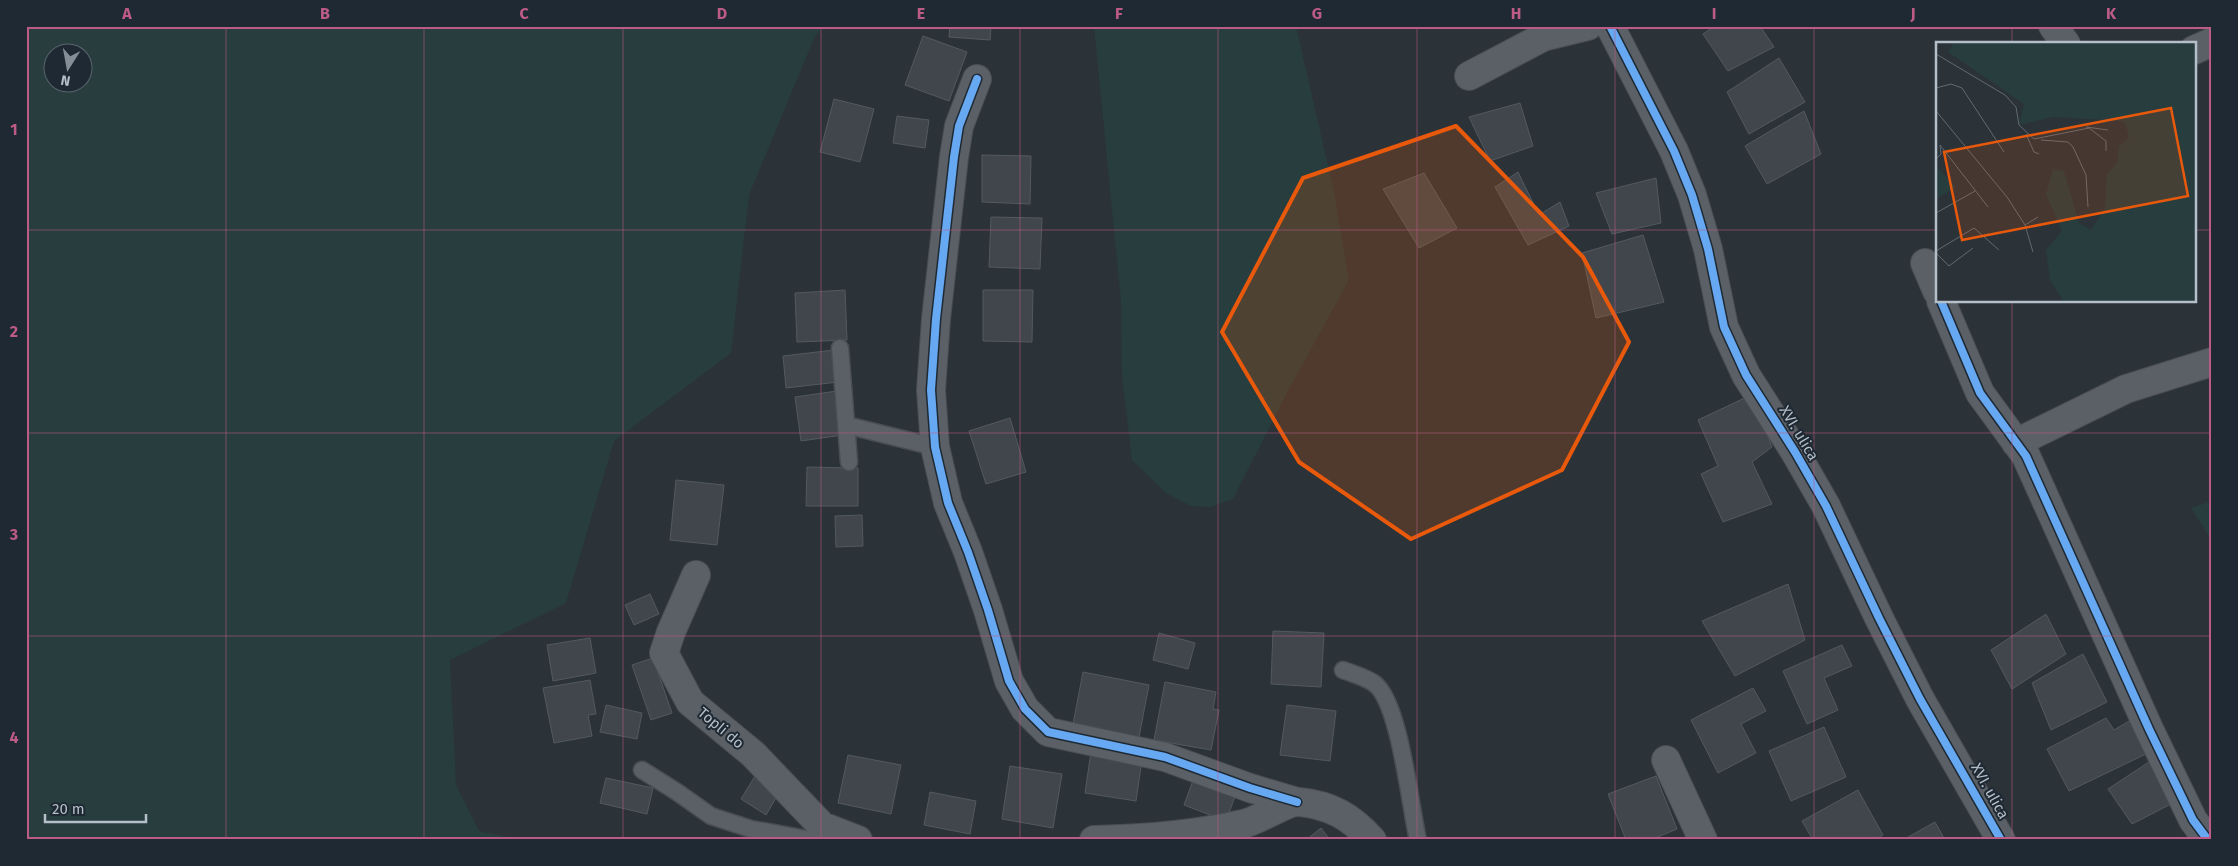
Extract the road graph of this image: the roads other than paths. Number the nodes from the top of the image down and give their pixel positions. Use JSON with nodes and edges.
{"nodes":[{"id":1,"x":1588,"y":26,"type":"edge"},
{"id":2,"x":1610,"y":26,"type":"edge"},
{"id":3,"x":2053,"y":26,"type":"edge"},
{"id":4,"x":2065,"y":42,"type":"edge"},
{"id":5,"x":2212,"y":42,"type":"edge"},
{"id":6,"x":2196,"y":49,"type":"edge"},
{"id":7,"x":1469,"y":76,"type":"dead end"},
{"id":8,"x":977,"y":79,"type":"dead end"},
{"id":9,"x":1925,"y":263,"type":"dead end"},
{"id":10,"x":1936,"y":289,"type":"edge"},
{"id":11,"x":1941,"y":302,"type":"edge"},
{"id":12,"x":840,"y":348,"type":"dead end"},
{"id":13,"x":2212,"y":362,"type":"edge"},
{"id":14,"x":846,"y":425,"type":"junction"},
{"id":15,"x":2016,"y":443,"type":"junction"},
{"id":16,"x":935,"y":447,"type":"junction"},
{"id":17,"x":849,"y":462,"type":"dead end"},
{"id":18,"x":696,"y":575,"type":"dead end"},
{"id":19,"x":1343,"y":670,"type":"dead end"},
{"id":20,"x":1666,"y":760,"type":"dead end"},
{"id":21,"x":642,"y":770,"type":"dead end"},
{"id":22,"x":1297,"y":802,"type":"junction"},
{"id":23,"x":812,"y":840,"type":"edge"},
{"id":24,"x":858,"y":840,"type":"edge"},
{"id":25,"x":1094,"y":840,"type":"edge"},
{"id":26,"x":1372,"y":840,"type":"edge"},
{"id":27,"x":1418,"y":840,"type":"edge"},
{"id":28,"x":1703,"y":840,"type":"edge"},
{"id":29,"x":2001,"y":840,"type":"edge"},
{"id":30,"x":2208,"y":840,"type":"edge"}],
"edges":[{"from":1,"to":7,"type":"street"},
{"from":2,"to":29,"type":"street","name":"XVI. ulica"},
{"from":3,"to":4,"type":"street"},
{"from":5,"to":6,"type":"street"},
{"from":8,"to":16,"type":"street"},
{"from":9,"to":10,"type":"street"},
{"from":11,"to":15,"type":"street"},
{"from":12,"to":14,"type":"lane"},
{"from":13,"to":15,"type":"street"},
{"from":14,"to":16,"type":"lane"},
{"from":14,"to":17,"type":"lane"},
{"from":15,"to":30,"type":"street"},
{"from":16,"to":22,"type":"street"},
{"from":18,"to":24,"type":"street","name":"Topli do"},
{"from":19,"to":27,"type":"lane"},
{"from":20,"to":28,"type":"street"},
{"from":21,"to":23,"type":"lane"},
{"from":22,"to":25,"type":"street"},
{"from":22,"to":26,"type":"street"}]}
